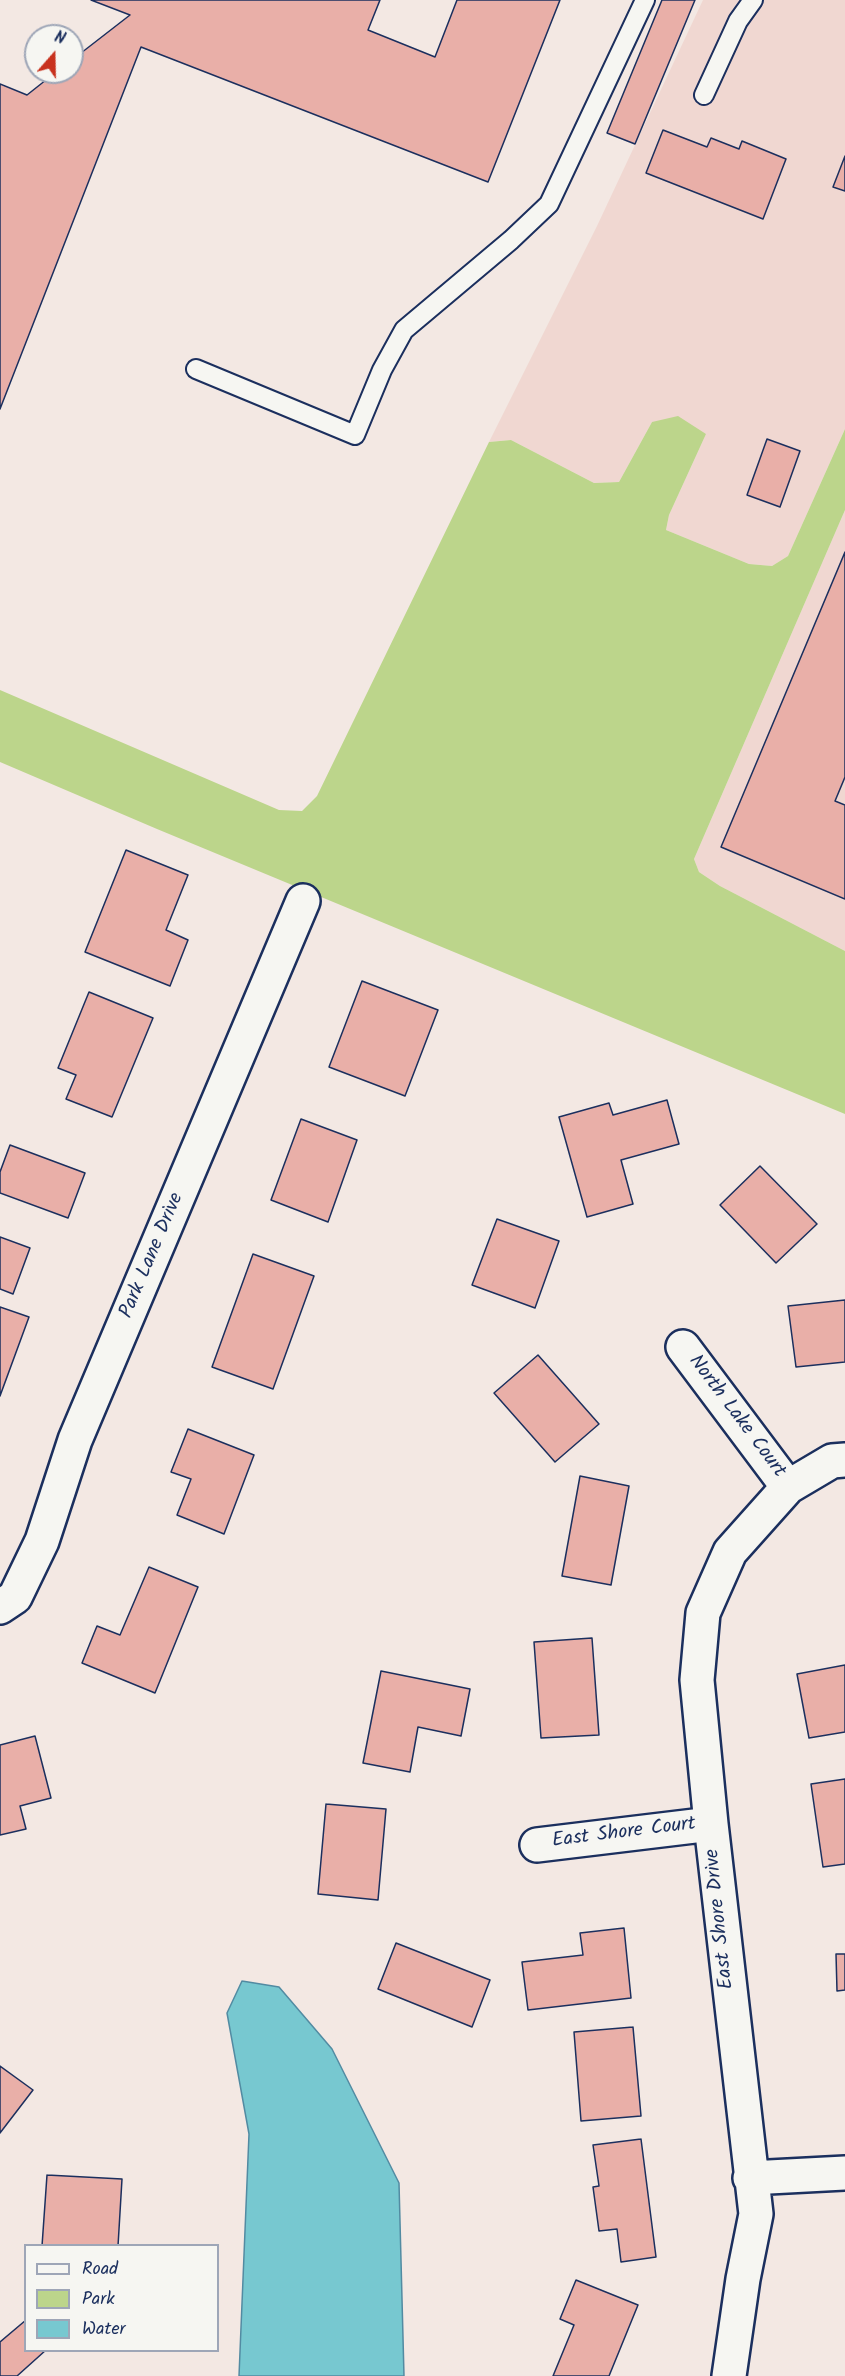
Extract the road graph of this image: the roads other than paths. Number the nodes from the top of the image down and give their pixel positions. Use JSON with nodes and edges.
{"nodes":[{"id":1,"x":645,"y":0,"type":"edge"},
{"id":2,"x":753,"y":0,"type":"edge"},
{"id":3,"x":704,"y":95,"type":"dead end"},
{"id":4,"x":196,"y":369,"type":"dead end"},
{"id":5,"x":303,"y":901,"type":"dead end"},
{"id":6,"x":683,"y":1347,"type":"dead end"},
{"id":7,"x":845,"y":1460,"type":"edge"},
{"id":8,"x":788,"y":1487,"type":"junction"},
{"id":9,"x":0,"y":1607,"type":"edge"},
{"id":10,"x":711,"y":1824,"type":"junction"},
{"id":11,"x":537,"y":1845,"type":"dead end"},
{"id":12,"x":845,"y":2173,"type":"edge"},
{"id":13,"x":750,"y":2178,"type":"junction"},
{"id":14,"x":729,"y":2376,"type":"edge"}],
"edges":[{"from":1,"to":4,"type":"lane"},
{"from":2,"to":3,"type":"lane"},
{"from":5,"to":9,"type":"street","name":"Park Lane Drive"},
{"from":6,"to":8,"type":"street","name":"North Lake Court"},
{"from":7,"to":8,"type":"street","name":"East Shore Drive"},
{"from":8,"to":10,"type":"street","name":"East Shore Drive"},
{"from":10,"to":11,"type":"street","name":"East Shore Court"},
{"from":10,"to":13,"type":"street","name":"East Shore Drive"},
{"from":12,"to":13,"type":"street"},
{"from":13,"to":14,"type":"street","name":"East Shore Drive"}]}
